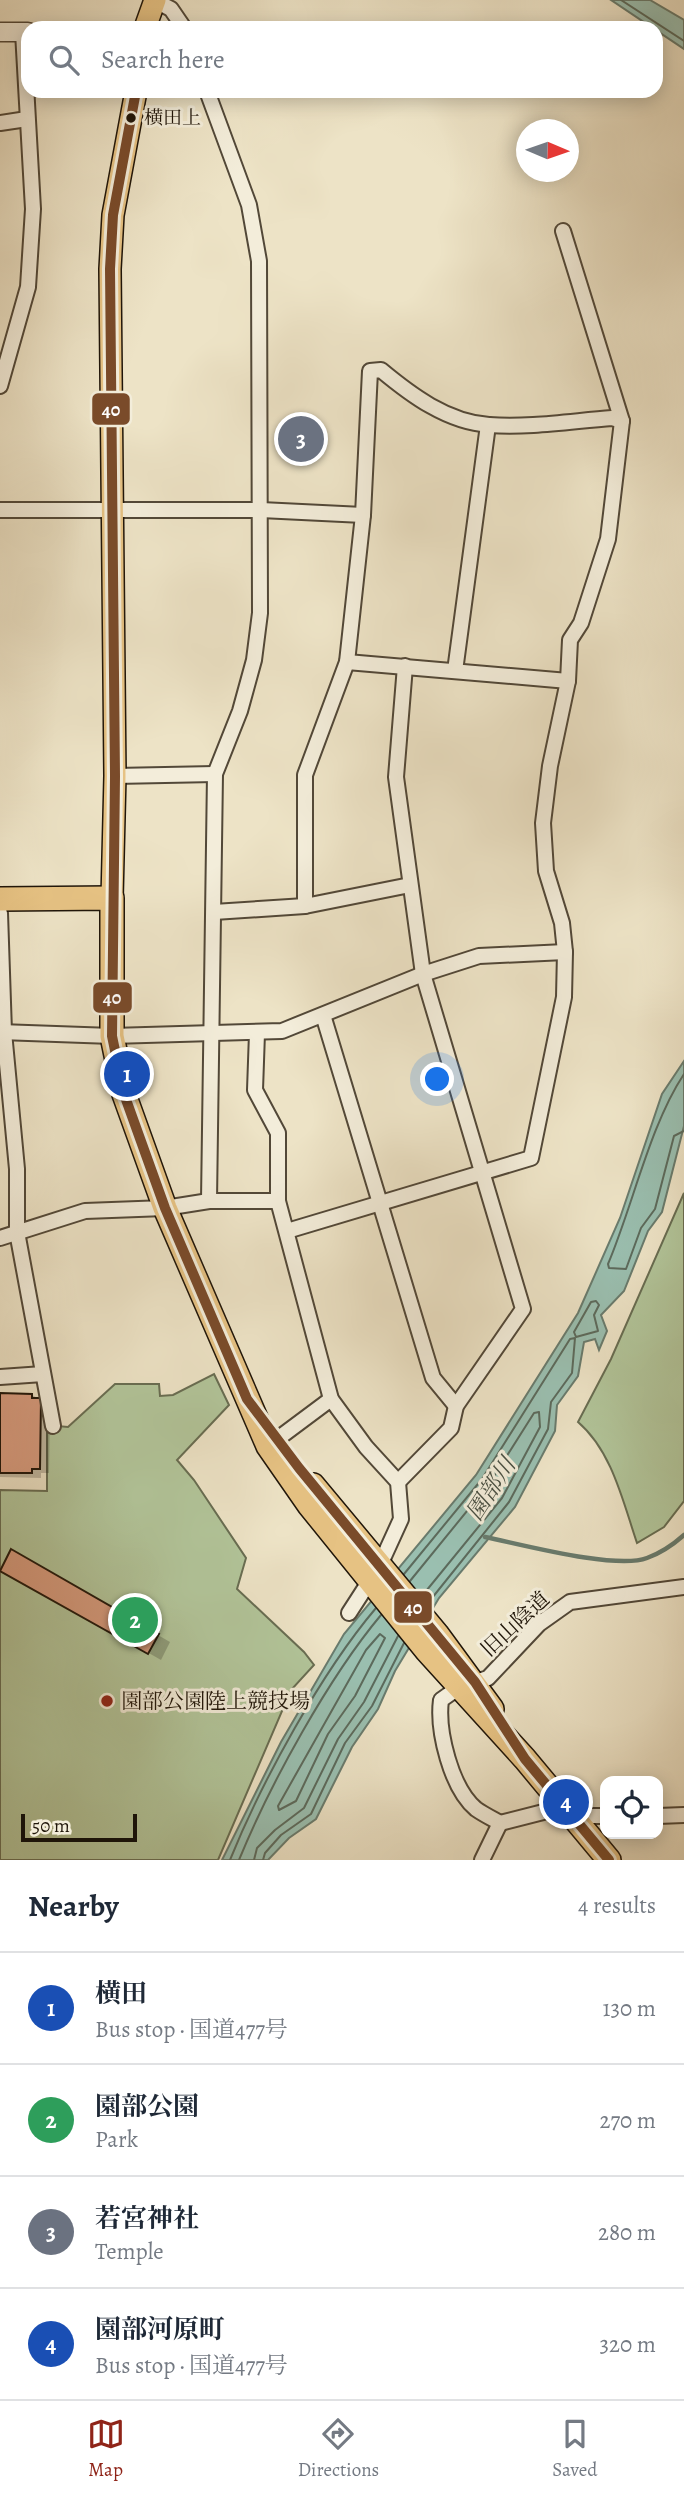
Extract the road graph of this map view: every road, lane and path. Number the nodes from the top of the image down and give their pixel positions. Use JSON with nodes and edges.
{"nodes":[{"id":1,"x":145,"y":0,"type":"edge"},
{"id":2,"x":154,"y":0,"type":"edge"},
{"id":3,"x":144,"y":21,"type":"edge"},
{"id":4,"x":146,"y":21,"type":"edge"},
{"id":5,"x":179,"y":21,"type":"edge"},
{"id":6,"x":0,"y":32,"type":"edge"},
{"id":7,"x":21,"y":32,"type":"edge"},
{"id":8,"x":27,"y":98,"type":"edge"},
{"id":9,"x":135,"y":98,"type":"edge"},
{"id":10,"x":210,"y":98,"type":"edge"},
{"id":11,"x":27,"y":119,"type":"junction"},
{"id":12,"x":0,"y":122,"type":"edge"},
{"id":13,"x":563,"y":231,"type":"dead end"},
{"id":14,"x":0,"y":386,"type":"edge"},
{"id":15,"x":622,"y":421,"type":"junction"},
{"id":16,"x":488,"y":425,"type":"junction"},
{"id":17,"x":0,"y":510,"type":"edge"},
{"id":18,"x":261,"y":510,"type":"junction"},
{"id":19,"x":112,"y":511,"type":"junction"},
{"id":20,"x":363,"y":515,"type":"junction"},
{"id":21,"x":347,"y":662,"type":"junction"},
{"id":22,"x":405,"y":667,"type":"junction"},
{"id":23,"x":455,"y":671,"type":"junction"},
{"id":24,"x":568,"y":681,"type":"junction"},
{"id":25,"x":215,"y":774,"type":"junction"},
{"id":26,"x":115,"y":776,"type":"junction"},
{"id":27,"x":410,"y":885,"type":"junction"},
{"id":28,"x":113,"y":898,"type":"junction"},
{"id":29,"x":0,"y":899,"type":"edge"},
{"id":30,"x":304,"y":906,"type":"junction"},
{"id":31,"x":214,"y":912,"type":"junction"},
{"id":32,"x":0,"y":913,"type":"edge"},
{"id":33,"x":565,"y":952,"type":"junction"},
{"id":34,"x":423,"y":974,"type":"junction"},
{"id":35,"x":323,"y":1015,"type":"junction"},
{"id":36,"x":2,"y":1032,"type":"edge"},
{"id":37,"x":257,"y":1033,"type":"junction"},
{"id":38,"x":210,"y":1036,"type":"junction"},
{"id":39,"x":112,"y":1037,"type":"junction"},
{"id":40,"x":481,"y":1173,"type":"junction"},
{"id":41,"x":209,"y":1201,"type":"junction"},
{"id":42,"x":278,"y":1201,"type":"junction"},
{"id":43,"x":380,"y":1204,"type":"junction"},
{"id":44,"x":165,"y":1208,"type":"junction"},
{"id":45,"x":287,"y":1231,"type":"junction"},
{"id":46,"x":17,"y":1232,"type":"junction"},
{"id":47,"x":0,"y":1238,"type":"edge"},
{"id":48,"x":43,"y":1374,"type":"junction"},
{"id":49,"x":0,"y":1377,"type":"edge"},
{"id":50,"x":331,"y":1399,"type":"junction"},
{"id":51,"x":456,"y":1406,"type":"junction"},
{"id":52,"x":53,"y":1426,"type":"dead end"},
{"id":53,"x":272,"y":1443,"type":"junction"},
{"id":54,"x":398,"y":1482,"type":"junction"},
{"id":55,"x":377,"y":1577,"type":"junction"},
{"id":56,"x":684,"y":1587,"type":"edge"},
{"id":57,"x":348,"y":1613,"type":"dead end"},
{"id":58,"x":466,"y":1685,"type":"junction"},
{"id":59,"x":567,"y":1812,"type":"junction"},
{"id":60,"x":600,"y":1815,"type":"edge"},
{"id":61,"x":684,"y":1815,"type":"edge"},
{"id":62,"x":663,"y":1816,"type":"edge"},
{"id":63,"x":500,"y":1823,"type":"junction"},
{"id":64,"x":482,"y":1860,"type":"edge"},
{"id":65,"x":609,"y":1860,"type":"edge"}],
"edges":[{"from":1,"to":3,"type":"main road"},
{"from":2,"to":4,"type":"main road"},
{"from":2,"to":5,"type":"street"},
{"from":6,"to":7,"type":"street"},
{"from":8,"to":11,"type":"street"},
{"from":9,"to":19,"type":"main road"},
{"from":10,"to":18,"type":"street"},
{"from":11,"to":12,"type":"street"},
{"from":11,"to":14,"type":"street"},
{"from":13,"to":15,"type":"street"},
{"from":15,"to":16,"type":"street"},
{"from":15,"to":24,"type":"street"},
{"from":16,"to":20,"type":"street"},
{"from":16,"to":23,"type":"street"},
{"from":17,"to":19,"type":"street"},
{"from":18,"to":19,"type":"street"},
{"from":18,"to":20,"type":"street"},
{"from":18,"to":25,"type":"street"},
{"from":19,"to":26,"type":"main road"},
{"from":20,"to":21,"type":"street"},
{"from":21,"to":22,"type":"street"},
{"from":21,"to":30,"type":"street"},
{"from":22,"to":23,"type":"street"},
{"from":22,"to":27,"type":"street"},
{"from":23,"to":24,"type":"street"},
{"from":24,"to":33,"type":"street"},
{"from":25,"to":26,"type":"street"},
{"from":25,"to":31,"type":"street"},
{"from":26,"to":28,"type":"main road"},
{"from":27,"to":30,"type":"street"},
{"from":27,"to":34,"type":"street"},
{"from":28,"to":29,"type":"highway"},
{"from":28,"to":39,"type":"highway"},
{"from":30,"to":31,"type":"street"},
{"from":31,"to":38,"type":"street"},
{"from":32,"to":36,"type":"street"},
{"from":33,"to":34,"type":"street"},
{"from":33,"to":40,"type":"street"},
{"from":34,"to":35,"type":"street"},
{"from":34,"to":40,"type":"street"},
{"from":35,"to":37,"type":"street"},
{"from":35,"to":43,"type":"street"},
{"from":36,"to":39,"type":"street"},
{"from":36,"to":46,"type":"street"},
{"from":37,"to":38,"type":"street"},
{"from":37,"to":42,"type":"street"},
{"from":38,"to":39,"type":"street"},
{"from":38,"to":41,"type":"street"},
{"from":39,"to":44,"type":"highway"},
{"from":40,"to":43,"type":"street"},
{"from":40,"to":51,"type":"street"},
{"from":41,"to":42,"type":"street"},
{"from":41,"to":44,"type":"street"},
{"from":42,"to":45,"type":"street"},
{"from":43,"to":45,"type":"street"},
{"from":43,"to":51,"type":"street"},
{"from":44,"to":46,"type":"street"},
{"from":44,"to":53,"type":"highway"},
{"from":45,"to":50,"type":"street"},
{"from":46,"to":47,"type":"street"},
{"from":46,"to":48,"type":"street"},
{"from":48,"to":49,"type":"street"},
{"from":48,"to":52,"type":"street"},
{"from":50,"to":53,"type":"street"},
{"from":50,"to":54,"type":"street"},
{"from":51,"to":54,"type":"street"},
{"from":53,"to":55,"type":"highway"},
{"from":54,"to":55,"type":"street"},
{"from":55,"to":57,"type":"street"},
{"from":55,"to":58,"type":"highway"},
{"from":56,"to":58,"type":"street","name":"旧山陰道"},
{"from":58,"to":59,"type":"highway"},
{"from":58,"to":63,"type":"street","name":"旧山陰道"},
{"from":59,"to":60,"type":"street"},
{"from":59,"to":63,"type":"street"},
{"from":59,"to":65,"type":"highway"},
{"from":61,"to":62,"type":"street"},
{"from":63,"to":64,"type":"street"}]}
